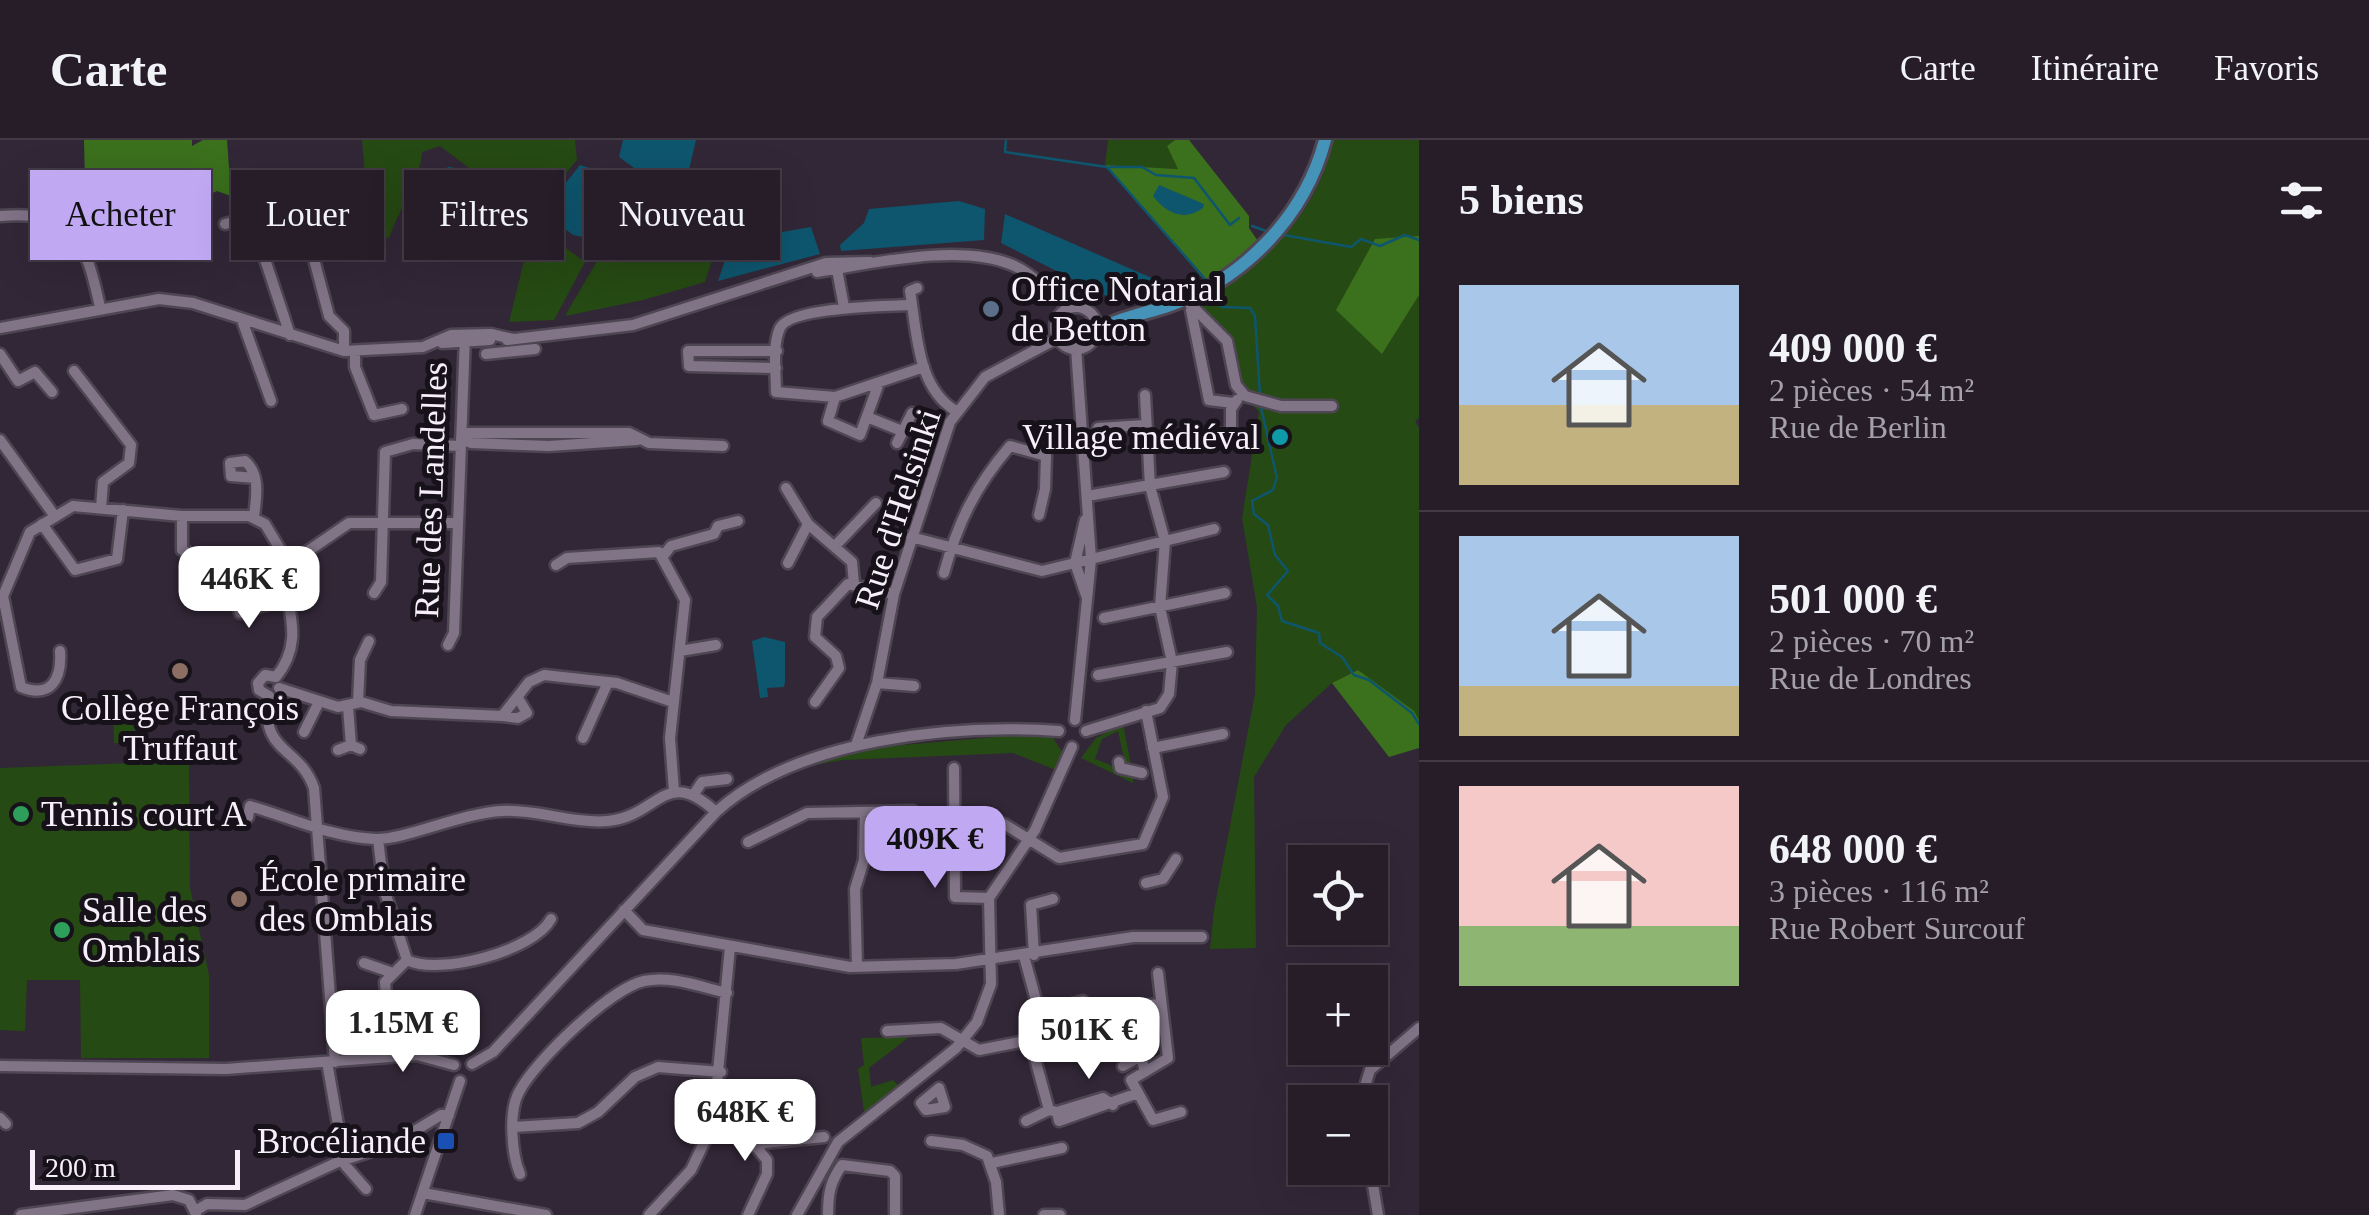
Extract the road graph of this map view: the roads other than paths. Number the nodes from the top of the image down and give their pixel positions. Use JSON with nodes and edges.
{"nodes":[{"id":1,"x":1325,"y":140,"type":"edge"},
{"id":2,"x":0,"y":216,"type":"edge"},
{"id":3,"x":30,"y":218,"type":"edge"},
{"id":4,"x":225,"y":224,"type":"dead end"},
{"id":5,"x":89,"y":260,"type":"edge"},
{"id":6,"x":315,"y":262,"type":"dead end"},
{"id":7,"x":836,"y":265,"type":"junction"},
{"id":8,"x":917,"y":288,"type":"dead end"},
{"id":9,"x":1052,"y":292,"type":"junction"},
{"id":10,"x":1188,"y":304,"type":"junction"},
{"id":11,"x":912,"y":305,"type":"junction"},
{"id":12,"x":100,"y":307,"type":"junction"},
{"id":13,"x":1074,"y":307,"type":"junction"},
{"id":14,"x":844,"y":308,"type":"junction"},
{"id":15,"x":1060,"y":315,"type":"junction"},
{"id":16,"x":242,"y":320,"type":"junction"},
{"id":17,"x":1095,"y":324,"type":"junction"},
{"id":18,"x":0,"y":328,"type":"edge"},
{"id":19,"x":290,"y":336,"type":"junction"},
{"id":20,"x":465,"y":338,"type":"junction"},
{"id":21,"x":1058,"y":338,"type":"junction"},
{"id":22,"x":514,"y":345,"type":"junction"},
{"id":23,"x":1076,"y":348,"type":"junction"},
{"id":24,"x":535,"y":349,"type":"dead end"},
{"id":25,"x":349,"y":351,"type":"junction"},
{"id":26,"x":777,"y":351,"type":"junction"},
{"id":27,"x":0,"y":354,"type":"edge"},
{"id":28,"x":486,"y":354,"type":"dead end"},
{"id":29,"x":924,"y":367,"type":"junction"},
{"id":30,"x":776,"y":368,"type":"junction"},
{"id":31,"x":74,"y":371,"type":"dead end"},
{"id":32,"x":879,"y":383,"type":"junction"},
{"id":33,"x":1239,"y":390,"type":"junction"},
{"id":34,"x":52,"y":392,"type":"dead end"},
{"id":35,"x":1145,"y":395,"type":"dead end"},
{"id":36,"x":836,"y":397,"type":"junction"},
{"id":37,"x":271,"y":401,"type":"dead end"},
{"id":38,"x":1233,"y":402,"type":"junction"},
{"id":39,"x":1332,"y":406,"type":"dead end"},
{"id":40,"x":402,"y":409,"type":"dead end"},
{"id":41,"x":956,"y":411,"type":"junction"},
{"id":42,"x":912,"y":413,"type":"dead end"},
{"id":43,"x":867,"y":417,"type":"junction"},
{"id":44,"x":1145,"y":425,"type":"junction"},
{"id":45,"x":1098,"y":428,"type":"dead end"},
{"id":46,"x":902,"y":431,"type":"junction"},
{"id":47,"x":1198,"y":434,"type":"dead end"},
{"id":48,"x":0,"y":440,"type":"edge"},
{"id":49,"x":461,"y":442,"type":"junction"},
{"id":50,"x":897,"y":444,"type":"dead end"},
{"id":51,"x":723,"y":446,"type":"dead end"},
{"id":52,"x":1224,"y":472,"type":"dead end"},
{"id":53,"x":255,"y":478,"type":"dead end"},
{"id":54,"x":1150,"y":486,"type":"junction"},
{"id":55,"x":786,"y":488,"type":"dead end"},
{"id":56,"x":1093,"y":495,"type":"dead end"},
{"id":57,"x":876,"y":503,"type":"dead end"},
{"id":58,"x":101,"y":508,"type":"junction"},
{"id":59,"x":123,"y":510,"type":"junction"},
{"id":60,"x":54,"y":516,"type":"junction"},
{"id":61,"x":182,"y":516,"type":"junction"},
{"id":62,"x":1038,"y":516,"type":"dead end"},
{"id":63,"x":254,"y":518,"type":"junction"},
{"id":64,"x":1086,"y":519,"type":"junction"},
{"id":65,"x":738,"y":521,"type":"dead end"},
{"id":66,"x":382,"y":522,"type":"junction"},
{"id":67,"x":455,"y":523,"type":"junction"},
{"id":68,"x":42,"y":524,"type":"junction"},
{"id":69,"x":808,"y":524,"type":"junction"},
{"id":70,"x":1214,"y":529,"type":"dead end"},
{"id":71,"x":911,"y":537,"type":"junction"},
{"id":72,"x":1165,"y":541,"type":"junction"},
{"id":73,"x":835,"y":546,"type":"junction"},
{"id":74,"x":950,"y":548,"type":"junction"},
{"id":75,"x":190,"y":553,"type":"dead end"},
{"id":76,"x":664,"y":555,"type":"junction"},
{"id":77,"x":286,"y":558,"type":"junction"},
{"id":78,"x":1090,"y":559,"type":"junction"},
{"id":79,"x":0,"y":561,"type":"edge"},
{"id":80,"x":788,"y":563,"type":"dead end"},
{"id":81,"x":1075,"y":563,"type":"junction"},
{"id":82,"x":556,"y":565,"type":"dead end"},
{"id":83,"x":13,"y":566,"type":"junction"},
{"id":84,"x":944,"y":573,"type":"dead end"},
{"id":85,"x":240,"y":580,"type":"dead end"},
{"id":86,"x":854,"y":584,"type":"junction"},
{"id":87,"x":374,"y":593,"type":"dead end"},
{"id":88,"x":1225,"y":593,"type":"dead end"},
{"id":89,"x":894,"y":594,"type":"junction"},
{"id":90,"x":289,"y":597,"type":"junction"},
{"id":91,"x":236,"y":599,"type":"dead end"},
{"id":92,"x":1087,"y":599,"type":"junction"},
{"id":93,"x":1160,"y":607,"type":"junction"},
{"id":94,"x":1104,"y":618,"type":"dead end"},
{"id":95,"x":369,"y":641,"type":"dead end"},
{"id":96,"x":448,"y":645,"type":"dead end"},
{"id":97,"x":716,"y":645,"type":"dead end"},
{"id":98,"x":60,"y":651,"type":"dead end"},
{"id":99,"x":680,"y":651,"type":"junction"},
{"id":100,"x":1226,"y":652,"type":"dead end"},
{"id":101,"x":1172,"y":662,"type":"junction"},
{"id":102,"x":1098,"y":675,"type":"dead end"},
{"id":103,"x":608,"y":682,"type":"junction"},
{"id":104,"x":877,"y":683,"type":"junction"},
{"id":105,"x":914,"y":686,"type":"dead end"},
{"id":106,"x":275,"y":687,"type":"junction"},
{"id":107,"x":319,"y":702,"type":"junction"},
{"id":108,"x":674,"y":702,"type":"junction"},
{"id":109,"x":815,"y":702,"type":"dead end"},
{"id":110,"x":353,"y":704,"type":"junction"},
{"id":111,"x":1146,"y":711,"type":"junction"},
{"id":112,"x":1076,"y":720,"type":"junction"},
{"id":113,"x":1086,"y":730,"type":"junction"},
{"id":114,"x":1060,"y":731,"type":"junction"},
{"id":115,"x":304,"y":732,"type":"dead end"},
{"id":116,"x":1222,"y":734,"type":"dead end"},
{"id":117,"x":583,"y":738,"type":"dead end"},
{"id":118,"x":856,"y":745,"type":"junction"},
{"id":119,"x":1072,"y":746,"type":"junction"},
{"id":120,"x":1153,"y":748,"type":"junction"},
{"id":121,"x":338,"y":750,"type":"dead end"},
{"id":122,"x":1119,"y":762,"type":"dead end"},
{"id":123,"x":954,"y":768,"type":"dead end"},
{"id":124,"x":1142,"y":773,"type":"dead end"},
{"id":125,"x":727,"y":778,"type":"dead end"},
{"id":126,"x":674,"y":791,"type":"junction"},
{"id":127,"x":694,"y":794,"type":"junction"},
{"id":128,"x":913,"y":811,"type":"dead end"},
{"id":129,"x":716,"y":812,"type":"junction"},
{"id":130,"x":865,"y":812,"type":"junction"},
{"id":131,"x":248,"y":817,"type":"dead end"},
{"id":132,"x":955,"y":824,"type":"junction"},
{"id":133,"x":318,"y":828,"type":"junction"},
{"id":134,"x":378,"y":839,"type":"junction"},
{"id":135,"x":1030,"y":840,"type":"junction"},
{"id":136,"x":748,"y":842,"type":"dead end"},
{"id":137,"x":1176,"y":858,"type":"dead end"},
{"id":138,"x":1146,"y":883,"type":"dead end"},
{"id":139,"x":989,"y":898,"type":"junction"},
{"id":140,"x":1052,"y":899,"type":"dead end"},
{"id":141,"x":624,"y":910,"type":"junction"},
{"id":142,"x":551,"y":919,"type":"dead end"},
{"id":143,"x":1202,"y":937,"type":"dead end"},
{"id":144,"x":730,"y":947,"type":"junction"},
{"id":145,"x":1029,"y":955,"type":"junction"},
{"id":146,"x":992,"y":959,"type":"junction"},
{"id":147,"x":407,"y":960,"type":"junction"},
{"id":148,"x":364,"y":963,"type":"dead end"},
{"id":149,"x":858,"y":966,"type":"junction"},
{"id":150,"x":390,"y":972,"type":"junction"},
{"id":151,"x":1158,"y":974,"type":"dead end"},
{"id":152,"x":727,"y":993,"type":"junction"},
{"id":153,"x":1160,"y":1004,"type":"junction"},
{"id":154,"x":1040,"y":1012,"type":"junction"},
{"id":155,"x":1419,"y":1028,"type":"edge"},
{"id":156,"x":887,"y":1031,"type":"dead end"},
{"id":157,"x":965,"y":1040,"type":"junction"},
{"id":158,"x":1030,"y":1040,"type":"junction"},
{"id":159,"x":391,"y":1056,"type":"junction"},
{"id":160,"x":331,"y":1062,"type":"junction"},
{"id":161,"x":472,"y":1064,"type":"junction"},
{"id":162,"x":454,"y":1065,"type":"junction"},
{"id":163,"x":0,"y":1066,"type":"edge"},
{"id":164,"x":1123,"y":1066,"type":"dead end"},
{"id":165,"x":721,"y":1072,"type":"junction"},
{"id":166,"x":1145,"y":1072,"type":"junction"},
{"id":167,"x":460,"y":1080,"type":"junction"},
{"id":168,"x":916,"y":1080,"type":"junction"},
{"id":169,"x":1365,"y":1085,"type":"edge"},
{"id":170,"x":1138,"y":1093,"type":"junction"},
{"id":171,"x":930,"y":1096,"type":"dead end"},
{"id":172,"x":1053,"y":1111,"type":"junction"},
{"id":173,"x":1182,"y":1112,"type":"dead end"},
{"id":174,"x":449,"y":1115,"type":"junction"},
{"id":175,"x":1026,"y":1120,"type":"dead end"},
{"id":176,"x":713,"y":1124,"type":"junction"},
{"id":177,"x":514,"y":1127,"type":"junction"},
{"id":178,"x":824,"y":1137,"type":"dead end"},
{"id":179,"x":931,"y":1141,"type":"dead end"},
{"id":180,"x":757,"y":1148,"type":"junction"},
{"id":181,"x":1062,"y":1148,"type":"dead end"},
{"id":182,"x":344,"y":1160,"type":"junction"},
{"id":183,"x":992,"y":1164,"type":"junction"},
{"id":184,"x":520,"y":1174,"type":"dead end"},
{"id":185,"x":1373,"y":1185,"type":"edge"},
{"id":186,"x":366,"y":1189,"type":"dead end"},
{"id":187,"x":423,"y":1192,"type":"junction"},
{"id":188,"x":509,"y":1212,"type":"edge"},
{"id":189,"x":196,"y":1213,"type":"edge"},
{"id":190,"x":21,"y":1215,"type":"edge"},
{"id":191,"x":416,"y":1215,"type":"edge"},
{"id":192,"x":546,"y":1215,"type":"edge"},
{"id":193,"x":650,"y":1215,"type":"edge"},
{"id":194,"x":748,"y":1215,"type":"edge"},
{"id":195,"x":797,"y":1215,"type":"edge"},
{"id":196,"x":828,"y":1215,"type":"edge"},
{"id":197,"x":895,"y":1215,"type":"edge"},
{"id":198,"x":999,"y":1215,"type":"edge"},
{"id":199,"x":1044,"y":1215,"type":"edge"},
{"id":200,"x":1060,"y":1215,"type":"edge"},
{"id":201,"x":1378,"y":1215,"type":"edge"}],
"edges":[{"from":1,"to":10,"type":"main road"},
{"from":2,"to":3,"type":"street"},
{"from":4,"to":19,"type":"street"},
{"from":5,"to":12,"type":"street"},
{"from":6,"to":25,"type":"street"},
{"from":7,"to":9,"type":"street"},
{"from":7,"to":14,"type":"street"},
{"from":7,"to":22,"type":"street"},
{"from":8,"to":11,"type":"street"},
{"from":9,"to":13,"type":"street"},
{"from":9,"to":15,"type":"street"},
{"from":10,"to":17,"type":"main road"},
{"from":10,"to":33,"type":"street"},
{"from":10,"to":38,"type":"street"},
{"from":11,"to":14,"type":"street"},
{"from":11,"to":29,"type":"street"},
{"from":12,"to":16,"type":"street"},
{"from":12,"to":18,"type":"street"},
{"from":13,"to":15,"type":"street"},
{"from":13,"to":17,"type":"street"},
{"from":14,"to":26,"type":"street"},
{"from":15,"to":21,"type":"street"},
{"from":16,"to":19,"type":"street"},
{"from":16,"to":37,"type":"street"},
{"from":17,"to":23,"type":"street"},
{"from":19,"to":25,"type":"street"},
{"from":20,"to":22,"type":"street"},
{"from":20,"to":25,"type":"street"},
{"from":20,"to":49,"type":"street","name":"Rue des Landelles"},
{"from":21,"to":23,"type":"street"},
{"from":21,"to":41,"type":"street","name":"Rue d'Helsinki"},
{"from":22,"to":24,"type":"street"},
{"from":22,"to":28,"type":"street"},
{"from":23,"to":64,"type":"street"},
{"from":25,"to":40,"type":"street"},
{"from":26,"to":30,"type":"street"},
{"from":26,"to":30,"type":"street"},
{"from":27,"to":34,"type":"street"},
{"from":29,"to":32,"type":"street"},
{"from":29,"to":41,"type":"street"},
{"from":30,"to":36,"type":"street"},
{"from":31,"to":58,"type":"street"},
{"from":32,"to":36,"type":"street"},
{"from":32,"to":43,"type":"street"},
{"from":33,"to":38,"type":"street"},
{"from":33,"to":39,"type":"street"},
{"from":35,"to":44,"type":"street"},
{"from":36,"to":43,"type":"street"},
{"from":38,"to":47,"type":"street"},
{"from":41,"to":71,"type":"street","name":"Rue d'Helsinki"},
{"from":42,"to":46,"type":"street"},
{"from":43,"to":46,"type":"street"},
{"from":44,"to":45,"type":"street"},
{"from":44,"to":54,"type":"street"},
{"from":46,"to":50,"type":"street"},
{"from":48,"to":60,"type":"street"},
{"from":49,"to":51,"type":"street"},
{"from":49,"to":66,"type":"street"},
{"from":49,"to":67,"type":"street","name":"Rue des Landelles"},
{"from":52,"to":54,"type":"street"},
{"from":53,"to":63,"type":"street"},
{"from":54,"to":56,"type":"street"},
{"from":54,"to":72,"type":"street"},
{"from":55,"to":69,"type":"street"},
{"from":57,"to":73,"type":"street"},
{"from":58,"to":59,"type":"street"},
{"from":58,"to":60,"type":"street"},
{"from":59,"to":61,"type":"street"},
{"from":59,"to":68,"type":"street"},
{"from":60,"to":68,"type":"street"},
{"from":61,"to":63,"type":"street"},
{"from":61,"to":75,"type":"street"},
{"from":62,"to":74,"type":"street"},
{"from":63,"to":77,"type":"street"},
{"from":64,"to":78,"type":"street"},
{"from":64,"to":81,"type":"street"},
{"from":65,"to":76,"type":"street"},
{"from":66,"to":67,"type":"street"},
{"from":66,"to":77,"type":"street"},
{"from":66,"to":87,"type":"street"},
{"from":67,"to":96,"type":"street","name":"Rue des Landelles"},
{"from":68,"to":83,"type":"street"},
{"from":69,"to":73,"type":"street"},
{"from":69,"to":80,"type":"street"},
{"from":70,"to":72,"type":"street"},
{"from":71,"to":74,"type":"street"},
{"from":71,"to":89,"type":"street","name":"Rue d'Helsinki"},
{"from":72,"to":78,"type":"street"},
{"from":72,"to":93,"type":"street"},
{"from":73,"to":86,"type":"street"},
{"from":74,"to":81,"type":"street"},
{"from":74,"to":84,"type":"street"},
{"from":76,"to":82,"type":"street"},
{"from":76,"to":99,"type":"street"},
{"from":77,"to":85,"type":"street"},
{"from":77,"to":90,"type":"street"},
{"from":78,"to":81,"type":"street"},
{"from":78,"to":92,"type":"street"},
{"from":79,"to":83,"type":"street"},
{"from":81,"to":92,"type":"street"},
{"from":83,"to":98,"type":"street"},
{"from":86,"to":89,"type":"street"},
{"from":86,"to":109,"type":"street"},
{"from":88,"to":93,"type":"street"},
{"from":89,"to":104,"type":"street","name":"Rue d'Helsinki"},
{"from":90,"to":91,"type":"street"},
{"from":90,"to":106,"type":"street"},
{"from":92,"to":112,"type":"street"},
{"from":93,"to":94,"type":"street"},
{"from":93,"to":101,"type":"street"},
{"from":95,"to":110,"type":"street"},
{"from":97,"to":99,"type":"street"},
{"from":99,"to":108,"type":"street"},
{"from":100,"to":101,"type":"street"},
{"from":101,"to":102,"type":"street"},
{"from":101,"to":111,"type":"street"},
{"from":103,"to":108,"type":"street"},
{"from":103,"to":110,"type":"street"},
{"from":103,"to":117,"type":"street"},
{"from":104,"to":105,"type":"street"},
{"from":104,"to":118,"type":"street","name":"Rue d'Helsinki"},
{"from":106,"to":107,"type":"street"},
{"from":106,"to":133,"type":"street"},
{"from":107,"to":110,"type":"street"},
{"from":107,"to":115,"type":"street"},
{"from":108,"to":126,"type":"street"},
{"from":110,"to":121,"type":"street"},
{"from":111,"to":113,"type":"street"},
{"from":111,"to":120,"type":"street"},
{"from":112,"to":113,"type":"street"},
{"from":112,"to":114,"type":"street"},
{"from":113,"to":119,"type":"street"},
{"from":114,"to":118,"type":"street"},
{"from":114,"to":119,"type":"street"},
{"from":116,"to":120,"type":"street"},
{"from":118,"to":129,"type":"street"},
{"from":119,"to":135,"type":"street"},
{"from":120,"to":135,"type":"street"},
{"from":122,"to":124,"type":"street"},
{"from":123,"to":132,"type":"street"},
{"from":125,"to":127,"type":"street"},
{"from":126,"to":127,"type":"street"},
{"from":126,"to":134,"type":"street"},
{"from":127,"to":129,"type":"street"},
{"from":128,"to":130,"type":"street"},
{"from":129,"to":141,"type":"street"},
{"from":130,"to":136,"type":"street"},
{"from":130,"to":149,"type":"street"},
{"from":131,"to":133,"type":"street"},
{"from":132,"to":135,"type":"street"},
{"from":132,"to":139,"type":"street"},
{"from":133,"to":134,"type":"street"},
{"from":133,"to":160,"type":"street"},
{"from":134,"to":147,"type":"street"},
{"from":135,"to":139,"type":"street"},
{"from":137,"to":138,"type":"street"},
{"from":139,"to":146,"type":"street"},
{"from":140,"to":145,"type":"street"},
{"from":141,"to":144,"type":"street"},
{"from":141,"to":161,"type":"street"},
{"from":142,"to":147,"type":"street"},
{"from":143,"to":145,"type":"street"},
{"from":144,"to":149,"type":"street"},
{"from":144,"to":152,"type":"street"},
{"from":145,"to":146,"type":"street"},
{"from":145,"to":154,"type":"street"},
{"from":146,"to":149,"type":"street"},
{"from":146,"to":157,"type":"street"},
{"from":147,"to":150,"type":"street"},
{"from":148,"to":150,"type":"street"},
{"from":150,"to":159,"type":"street"},
{"from":151,"to":153,"type":"street"},
{"from":152,"to":165,"type":"street"},
{"from":152,"to":177,"type":"street"},
{"from":153,"to":154,"type":"street"},
{"from":153,"to":166,"type":"street"},
{"from":154,"to":158,"type":"street"},
{"from":155,"to":169,"type":"street"},
{"from":156,"to":157,"type":"street"},
{"from":157,"to":158,"type":"street"},
{"from":157,"to":168,"type":"street"},
{"from":158,"to":172,"type":"street"},
{"from":159,"to":160,"type":"street"},
{"from":159,"to":162,"type":"street"},
{"from":160,"to":163,"type":"street"},
{"from":160,"to":182,"type":"street"},
{"from":161,"to":162,"type":"street"},
{"from":161,"to":167,"type":"street"},
{"from":162,"to":167,"type":"street"},
{"from":164,"to":166,"type":"street"},
{"from":165,"to":176,"type":"street"},
{"from":165,"to":177,"type":"street"},
{"from":166,"to":170,"type":"street"},
{"from":167,"to":174,"type":"street"},
{"from":168,"to":171,"type":"street"},
{"from":168,"to":195,"type":"street"},
{"from":170,"to":172,"type":"street"},
{"from":170,"to":173,"type":"street"},
{"from":172,"to":175,"type":"street"},
{"from":174,"to":182,"type":"street"},
{"from":174,"to":187,"type":"street"},
{"from":176,"to":180,"type":"street"},
{"from":176,"to":193,"type":"street"},
{"from":177,"to":184,"type":"street"},
{"from":178,"to":180,"type":"street"},
{"from":179,"to":183,"type":"street"},
{"from":180,"to":194,"type":"street"},
{"from":181,"to":183,"type":"street"},
{"from":182,"to":186,"type":"street"},
{"from":182,"to":189,"type":"street"},
{"from":183,"to":198,"type":"street"},
{"from":185,"to":201,"type":"street"},
{"from":187,"to":188,"type":"street"},
{"from":187,"to":191,"type":"street"},
{"from":188,"to":192,"type":"street"},
{"from":189,"to":190,"type":"street"},
{"from":196,"to":197,"type":"street"},
{"from":199,"to":200,"type":"street"}]}
